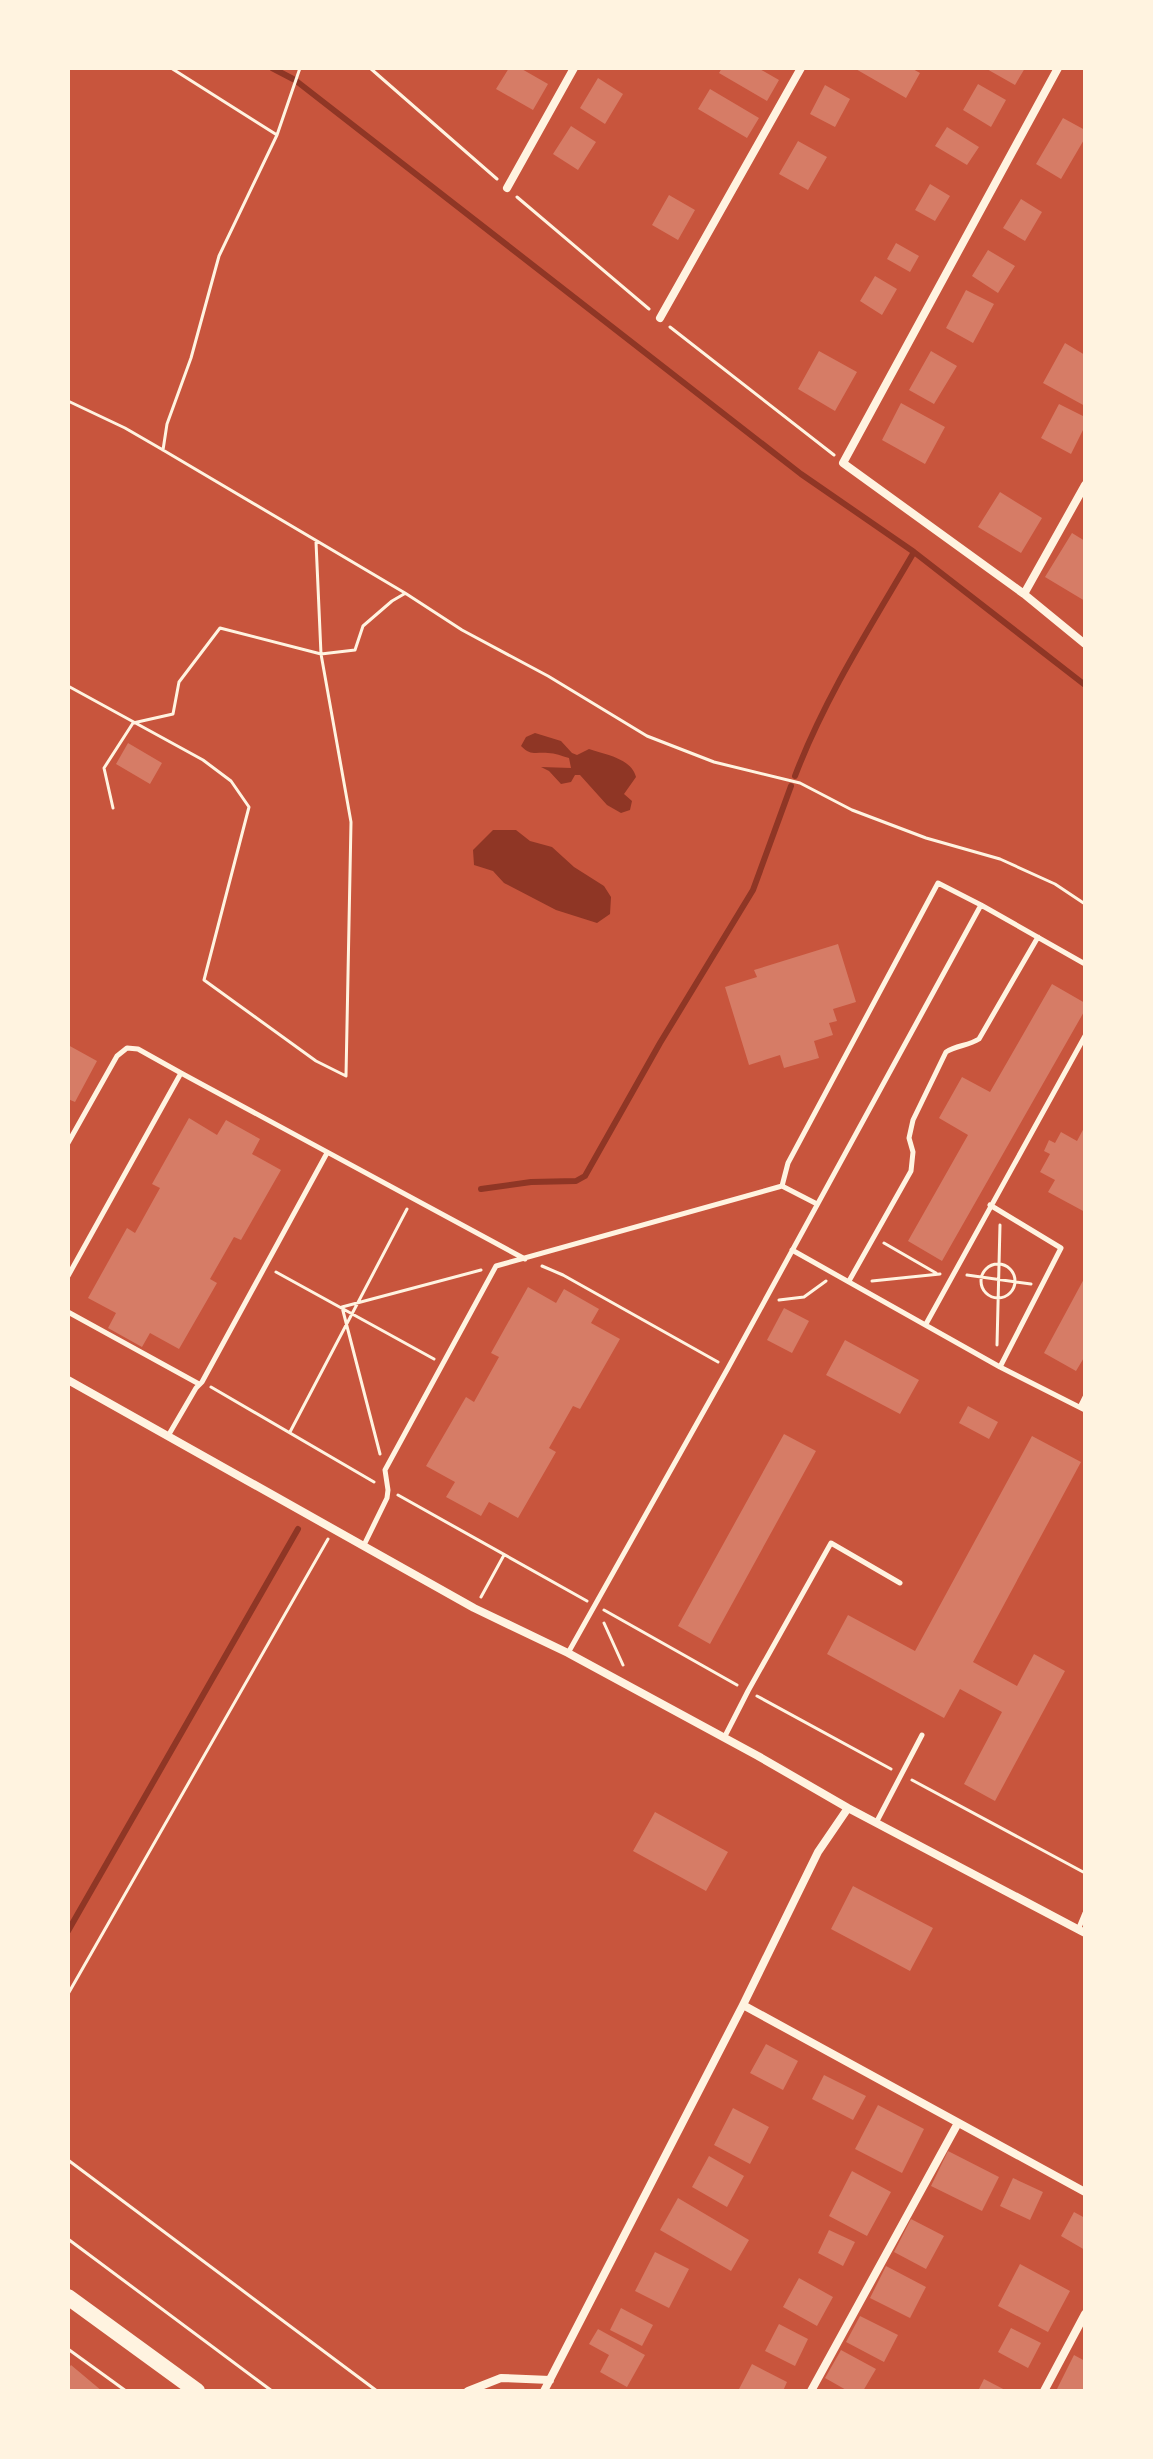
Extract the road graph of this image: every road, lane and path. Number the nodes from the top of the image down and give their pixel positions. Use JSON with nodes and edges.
{"nodes":[{"id":1,"x":171,"y":68,"type":"edge"},
{"id":2,"x":300,"y":68,"type":"edge"},
{"id":3,"x":370,"y":68,"type":"edge"},
{"id":4,"x":574,"y":68,"type":"edge"},
{"id":5,"x":801,"y":68,"type":"edge"},
{"id":6,"x":1058,"y":68,"type":"edge"},
{"id":7,"x":277,"y":135,"type":"junction"},
{"id":8,"x":507,"y":188,"type":"junction"},
{"id":9,"x":660,"y":318,"type":"junction"},
{"id":10,"x":68,"y":401,"type":"edge"},
{"id":11,"x":163,"y":450,"type":"junction"},
{"id":12,"x":843,"y":463,"type":"junction"},
{"id":13,"x":1085,"y":485,"type":"edge"},
{"id":14,"x":316,"y":541,"type":"junction"},
{"id":15,"x":405,"y":593,"type":"junction"},
{"id":16,"x":1024,"y":594,"type":"junction"},
{"id":17,"x":1085,"y":644,"type":"edge"},
{"id":18,"x":321,"y":654,"type":"junction"},
{"id":19,"x":68,"y":686,"type":"edge"},
{"id":20,"x":133,"y":723,"type":"junction"},
{"id":21,"x":113,"y":808,"type":"dead end"},
{"id":22,"x":1085,"y":904,"type":"edge"},
{"id":23,"x":981,"y":905,"type":"junction"},
{"id":24,"x":1038,"y":937,"type":"junction"},
{"id":25,"x":1085,"y":964,"type":"edge"},
{"id":26,"x":1085,"y":1036,"type":"edge"},
{"id":27,"x":1078,"y":1048,"type":"junction"},
{"id":28,"x":1085,"y":1052,"type":"edge"},
{"id":29,"x":181,"y":1073,"type":"junction"},
{"id":30,"x":68,"y":1143,"type":"edge"},
{"id":31,"x":327,"y":1153,"type":"junction"},
{"id":32,"x":782,"y":1186,"type":"junction"},
{"id":33,"x":412,"y":1198,"type":"junction"},
{"id":34,"x":817,"y":1204,"type":"junction"},
{"id":35,"x":989,"y":1207,"type":"junction"},
{"id":36,"x":874,"y":1237,"type":"junction"},
{"id":37,"x":792,"y":1250,"type":"junction"},
{"id":38,"x":525,"y":1259,"type":"junction"},
{"id":39,"x":999,"y":1263,"type":"junction"},
{"id":40,"x":496,"y":1266,"type":"junction"},
{"id":41,"x":266,"y":1267,"type":"junction"},
{"id":42,"x":835,"y":1273,"type":"junction"},
{"id":43,"x":953,"y":1273,"type":"junction"},
{"id":44,"x":938,"y":1274,"type":"junction"},
{"id":45,"x":68,"y":1276,"type":"edge"},
{"id":46,"x":981,"y":1277,"type":"junction"},
{"id":47,"x":999,"y":1279,"type":"junction"},
{"id":48,"x":849,"y":1281,"type":"junction"},
{"id":49,"x":873,"y":1281,"type":"junction"},
{"id":50,"x":939,"y":1282,"type":"dead end"},
{"id":51,"x":1015,"y":1282,"type":"junction"},
{"id":52,"x":885,"y":1289,"type":"dead end"},
{"id":53,"x":998,"y":1298,"type":"junction"},
{"id":54,"x":778,"y":1300,"type":"dead end"},
{"id":55,"x":359,"y":1301,"type":"junction"},
{"id":56,"x":342,"y":1307,"type":"junction"},
{"id":57,"x":68,"y":1312,"type":"edge"},
{"id":58,"x":353,"y":1313,"type":"junction"},
{"id":59,"x":926,"y":1324,"type":"junction"},
{"id":60,"x":346,"y":1326,"type":"junction"},
{"id":61,"x":1006,"y":1355,"type":"junction"},
{"id":62,"x":443,"y":1363,"type":"junction"},
{"id":63,"x":1000,"y":1367,"type":"junction"},
{"id":64,"x":728,"y":1368,"type":"junction"},
{"id":65,"x":68,"y":1380,"type":"edge"},
{"id":66,"x":201,"y":1383,"type":"junction"},
{"id":67,"x":1085,"y":1397,"type":"edge"},
{"id":68,"x":1082,"y":1409,"type":"edge"},
{"id":69,"x":290,"y":1432,"type":"junction"},
{"id":70,"x":168,"y":1436,"type":"junction"},
{"id":71,"x":385,"y":1470,"type":"junction"},
{"id":72,"x":388,"y":1490,"type":"junction"},
{"id":73,"x":334,"y":1529,"type":"junction"},
{"id":74,"x":364,"y":1545,"type":"junction"},
{"id":75,"x":504,"y":1555,"type":"junction"},
{"id":76,"x":900,"y":1583,"type":"dead end"},
{"id":77,"x":596,"y":1605,"type":"junction"},
{"id":78,"x":474,"y":1608,"type":"junction"},
{"id":79,"x":604,"y":1623,"type":"dead end"},
{"id":80,"x":568,"y":1653,"type":"junction"},
{"id":81,"x":623,"y":1665,"type":"dead end"},
{"id":82,"x":748,"y":1691,"type":"junction"},
{"id":83,"x":922,"y":1735,"type":"dead end"},
{"id":84,"x":724,"y":1738,"type":"junction"},
{"id":85,"x":902,"y":1774,"type":"junction"},
{"id":86,"x":848,"y":1808,"type":"junction"},
{"id":87,"x":876,"y":1823,"type":"junction"},
{"id":88,"x":1085,"y":1873,"type":"edge"},
{"id":89,"x":1085,"y":1913,"type":"edge"},
{"id":90,"x":1081,"y":1931,"type":"edge"},
{"id":91,"x":68,"y":1994,"type":"edge"},
{"id":92,"x":743,"y":2005,"type":"junction"},
{"id":93,"x":958,"y":2123,"type":"junction"},
{"id":94,"x":68,"y":2160,"type":"edge"},
{"id":95,"x":1085,"y":2192,"type":"edge"},
{"id":96,"x":68,"y":2239,"type":"edge"},
{"id":97,"x":68,"y":2297,"type":"edge"},
{"id":98,"x":1085,"y":2314,"type":"edge"},
{"id":99,"x":68,"y":2349,"type":"edge"},
{"id":100,"x":550,"y":2380,"type":"junction"},
{"id":101,"x":126,"y":2391,"type":"edge"},
{"id":102,"x":197,"y":2391,"type":"edge"},
{"id":103,"x":272,"y":2391,"type":"edge"},
{"id":104,"x":377,"y":2391,"type":"edge"},
{"id":105,"x":468,"y":2391,"type":"edge"},
{"id":106,"x":544,"y":2391,"type":"edge"},
{"id":107,"x":811,"y":2391,"type":"edge"},
{"id":108,"x":1044,"y":2391,"type":"edge"}],
"edges":[{"from":1,"to":7,"type":"path"},
{"from":2,"to":7,"type":"path"},
{"from":3,"to":8,"type":"path"},
{"from":4,"to":8,"type":"street"},
{"from":5,"to":9,"type":"street"},
{"from":6,"to":12,"type":"street"},
{"from":7,"to":11,"type":"path"},
{"from":8,"to":9,"type":"path"},
{"from":9,"to":12,"type":"path"},
{"from":10,"to":11,"type":"path"},
{"from":11,"to":14,"type":"path"},
{"from":12,"to":16,"type":"street"},
{"from":13,"to":16,"type":"street"},
{"from":14,"to":15,"type":"path"},
{"from":14,"to":18,"type":"path"},
{"from":15,"to":18,"type":"path"},
{"from":15,"to":22,"type":"path"},
{"from":16,"to":17,"type":"street"},
{"from":18,"to":20,"type":"path"},
{"from":18,"to":20,"type":"path"},
{"from":19,"to":20,"type":"path"},
{"from":20,"to":21,"type":"path"},
{"from":23,"to":24,"type":"lane"},
{"from":23,"to":32,"type":"lane"},
{"from":23,"to":34,"type":"lane"},
{"from":24,"to":25,"type":"lane"},
{"from":24,"to":36,"type":"lane"},
{"from":26,"to":27,"type":"lane"},
{"from":27,"to":28,"type":"lane"},
{"from":27,"to":35,"type":"lane"},
{"from":29,"to":30,"type":"lane"},
{"from":29,"to":31,"type":"lane"},
{"from":29,"to":45,"type":"lane"},
{"from":31,"to":33,"type":"lane"},
{"from":31,"to":41,"type":"lane"},
{"from":32,"to":34,"type":"lane"},
{"from":32,"to":38,"type":"lane"},
{"from":33,"to":38,"type":"lane"},
{"from":33,"to":55,"type":"path"},
{"from":34,"to":37,"type":"lane"},
{"from":35,"to":39,"type":"path"},
{"from":35,"to":43,"type":"lane"},
{"from":35,"to":61,"type":"lane"},
{"from":36,"to":44,"type":"path"},
{"from":36,"to":48,"type":"lane"},
{"from":37,"to":42,"type":"lane"},
{"from":37,"to":64,"type":"lane"},
{"from":38,"to":40,"type":"lane"},
{"from":38,"to":64,"type":"path"},
{"from":39,"to":46,"type":"path"},
{"from":39,"to":47,"type":"path"},
{"from":39,"to":51,"type":"path"},
{"from":40,"to":55,"type":"path"},
{"from":40,"to":62,"type":"lane"},
{"from":41,"to":56,"type":"path"},
{"from":41,"to":66,"type":"lane"},
{"from":42,"to":48,"type":"lane"},
{"from":42,"to":54,"type":"path"},
{"from":43,"to":46,"type":"path"},
{"from":43,"to":59,"type":"lane"},
{"from":44,"to":49,"type":"path"},
{"from":44,"to":50,"type":"path"},
{"from":46,"to":47,"type":"path"},
{"from":46,"to":53,"type":"path"},
{"from":47,"to":51,"type":"path"},
{"from":47,"to":53,"type":"path"},
{"from":48,"to":49,"type":"path"},
{"from":48,"to":59,"type":"lane"},
{"from":49,"to":52,"type":"path"},
{"from":51,"to":53,"type":"path"},
{"from":53,"to":61,"type":"path"},
{"from":55,"to":56,"type":"path"},
{"from":55,"to":58,"type":"path"},
{"from":56,"to":58,"type":"path"},
{"from":56,"to":60,"type":"path"},
{"from":57,"to":66,"type":"lane"},
{"from":58,"to":60,"type":"path"},
{"from":58,"to":62,"type":"path"},
{"from":59,"to":63,"type":"lane"},
{"from":60,"to":69,"type":"path"},
{"from":60,"to":71,"type":"path"},
{"from":61,"to":63,"type":"lane"},
{"from":62,"to":71,"type":"lane"},
{"from":63,"to":68,"type":"lane"},
{"from":64,"to":77,"type":"lane"},
{"from":65,"to":70,"type":"street"},
{"from":66,"to":69,"type":"path"},
{"from":66,"to":70,"type":"lane"},
{"from":67,"to":68,"type":"lane"},
{"from":69,"to":72,"type":"path"},
{"from":70,"to":73,"type":"street"},
{"from":71,"to":72,"type":"lane"},
{"from":72,"to":74,"type":"lane"},
{"from":72,"to":75,"type":"path"},
{"from":73,"to":74,"type":"street"},
{"from":73,"to":91,"type":"path"},
{"from":74,"to":78,"type":"street"},
{"from":75,"to":77,"type":"path"},
{"from":75,"to":78,"type":"path"},
{"from":76,"to":82,"type":"lane"},
{"from":77,"to":80,"type":"lane"},
{"from":77,"to":82,"type":"path"},
{"from":78,"to":80,"type":"street"},
{"from":79,"to":81,"type":"path"},
{"from":80,"to":84,"type":"street"},
{"from":82,"to":84,"type":"lane"},
{"from":82,"to":85,"type":"path"},
{"from":83,"to":85,"type":"lane"},
{"from":84,"to":86,"type":"street"},
{"from":85,"to":87,"type":"lane"},
{"from":85,"to":88,"type":"path"},
{"from":86,"to":87,"type":"street"},
{"from":86,"to":92,"type":"street"},
{"from":87,"to":90,"type":"street"},
{"from":89,"to":90,"type":"lane"},
{"from":92,"to":93,"type":"street"},
{"from":92,"to":100,"type":"street"},
{"from":93,"to":95,"type":"street"},
{"from":93,"to":107,"type":"street"},
{"from":94,"to":104,"type":"path"},
{"from":96,"to":103,"type":"path"},
{"from":97,"to":102,"type":"main road"},
{"from":98,"to":108,"type":"street"},
{"from":99,"to":101,"type":"path"},
{"from":100,"to":105,"type":"street"},
{"from":100,"to":106,"type":"street"}]}
